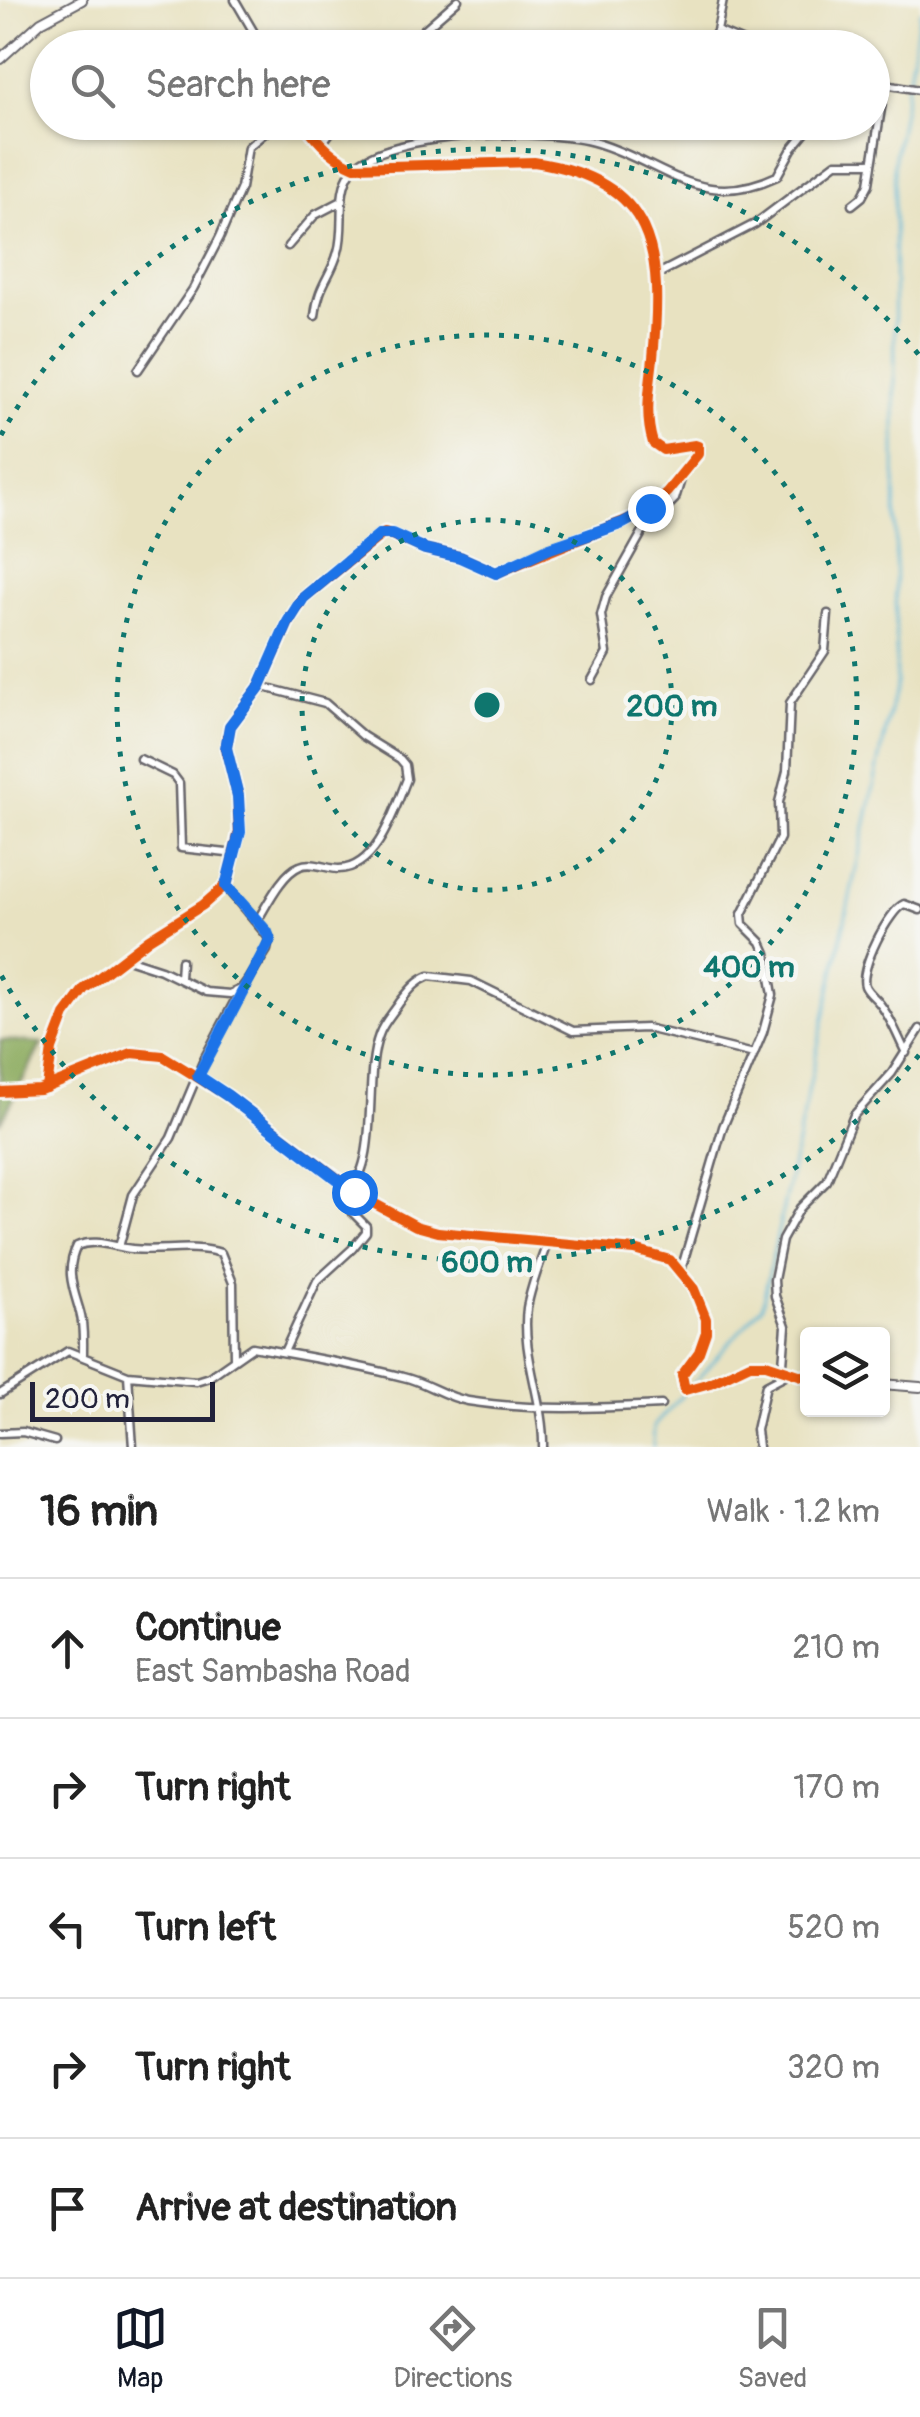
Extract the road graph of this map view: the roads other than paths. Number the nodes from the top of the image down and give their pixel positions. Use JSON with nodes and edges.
{"nodes":[{"id":1,"x":82,"y":0,"type":"edge"},
{"id":2,"x":235,"y":0,"type":"edge"},
{"id":3,"x":723,"y":0,"type":"edge"},
{"id":4,"x":455,"y":1,"type":"edge"},
{"id":5,"x":32,"y":30,"type":"edge"},
{"id":6,"x":253,"y":30,"type":"edge"},
{"id":7,"x":423,"y":30,"type":"edge"},
{"id":8,"x":717,"y":30,"type":"edge"},
{"id":9,"x":30,"y":32,"type":"edge"},
{"id":10,"x":0,"y":59,"type":"edge"},
{"id":11,"x":890,"y":85,"type":"edge"},
{"id":12,"x":920,"y":90,"type":"edge"},
{"id":13,"x":256,"y":140,"type":"edge"},
{"id":14,"x":317,"y":140,"type":"edge"},
{"id":15,"x":325,"y":140,"type":"edge"},
{"id":16,"x":423,"y":140,"type":"edge"},
{"id":17,"x":583,"y":140,"type":"edge"},
{"id":18,"x":799,"y":140,"type":"edge"},
{"id":19,"x":874,"y":140,"type":"edge"},
{"id":20,"x":321,"y":145,"type":"junction"},
{"id":21,"x":870,"y":164,"type":"junction"},
{"id":22,"x":355,"y":166,"type":"junction"},
{"id":23,"x":342,"y":201,"type":"junction"},
{"id":24,"x":852,"y":206,"type":"dead end"},
{"id":25,"x":288,"y":246,"type":"dead end"},
{"id":26,"x":656,"y":275,"type":"junction"},
{"id":27,"x":315,"y":316,"type":"dead end"},
{"id":28,"x":138,"y":370,"type":"dead end"},
{"id":29,"x":684,"y":472,"type":"junction"},
{"id":30,"x":828,"y":614,"type":"dead end"},
{"id":31,"x":592,"y":680,"type":"dead end"},
{"id":32,"x":260,"y":686,"type":"junction"},
{"id":33,"x":140,"y":759,"type":"dead end"},
{"id":34,"x":236,"y":854,"type":"junction"},
{"id":35,"x":226,"y":886,"type":"junction"},
{"id":36,"x":920,"y":910,"type":"edge"},
{"id":37,"x":257,"y":921,"type":"junction"},
{"id":38,"x":124,"y":958,"type":"junction"},
{"id":39,"x":180,"y":961,"type":"dead end"},
{"id":40,"x":180,"y":979,"type":"junction"},
{"id":41,"x":241,"y":989,"type":"junction"},
{"id":42,"x":920,"y":1028,"type":"edge"},
{"id":43,"x":906,"y":1053,"type":"junction"},
{"id":44,"x":754,"y":1054,"type":"junction"},
{"id":45,"x":198,"y":1076,"type":"junction"},
{"id":46,"x":47,"y":1088,"type":"junction"},
{"id":47,"x":0,"y":1092,"type":"edge"},
{"id":48,"x":350,"y":1189,"type":"junction"},
{"id":49,"x":362,"y":1197,"type":"junction"},
{"id":50,"x":548,"y":1241,"type":"junction"},
{"id":51,"x":119,"y":1247,"type":"junction"},
{"id":52,"x":682,"y":1270,"type":"junction"},
{"id":53,"x":284,"y":1352,"type":"junction"},
{"id":54,"x":83,"y":1354,"type":"junction"},
{"id":55,"x":234,"y":1358,"type":"junction"},
{"id":56,"x":778,"y":1368,"type":"junction"},
{"id":57,"x":790,"y":1373,"type":"junction"},
{"id":58,"x":128,"y":1375,"type":"junction"},
{"id":59,"x":800,"y":1376,"type":"edge"},
{"id":60,"x":890,"y":1385,"type":"edge"},
{"id":61,"x":920,"y":1387,"type":"edge"},
{"id":62,"x":0,"y":1394,"type":"edge"},
{"id":63,"x":661,"y":1406,"type":"dead end"},
{"id":64,"x":542,"y":1407,"type":"junction"},
{"id":65,"x":0,"y":1433,"type":"edge"},
{"id":66,"x":56,"y":1441,"type":"dead end"},
{"id":67,"x":133,"y":1447,"type":"edge"},
{"id":68,"x":543,"y":1447,"type":"edge"},
{"id":69,"x":758,"y":1447,"type":"edge"}],
"edges":[{"from":1,"to":5,"type":"street"},
{"from":2,"to":6,"type":"street"},
{"from":3,"to":8,"type":"street"},
{"from":4,"to":7,"type":"street"},
{"from":9,"to":10,"type":"street"},
{"from":11,"to":12,"type":"street"},
{"from":13,"to":28,"type":"street"},
{"from":14,"to":20,"type":"street"},
{"from":15,"to":20,"type":"street"},
{"from":16,"to":22,"type":"street"},
{"from":17,"to":18,"type":"street"},
{"from":19,"to":21,"type":"street"},
{"from":20,"to":22,"type":"street"},
{"from":21,"to":24,"type":"street"},
{"from":21,"to":26,"type":"street"},
{"from":22,"to":23,"type":"street"},
{"from":22,"to":26,"type":"street"},
{"from":23,"to":25,"type":"street"},
{"from":23,"to":27,"type":"street"},
{"from":26,"to":29,"type":"street"},
{"from":29,"to":31,"type":"street"},
{"from":29,"to":32,"type":"street"},
{"from":30,"to":44,"type":"street"},
{"from":32,"to":34,"type":"street"},
{"from":32,"to":37,"type":"street"},
{"from":33,"to":34,"type":"street"},
{"from":34,"to":35,"type":"street"},
{"from":35,"to":37,"type":"street"},
{"from":35,"to":38,"type":"street"},
{"from":36,"to":43,"type":"street"},
{"from":37,"to":41,"type":"street"},
{"from":38,"to":40,"type":"street"},
{"from":38,"to":46,"type":"street"},
{"from":39,"to":40,"type":"street"},
{"from":40,"to":41,"type":"street"},
{"from":41,"to":45,"type":"street"},
{"from":42,"to":43,"type":"street"},
{"from":43,"to":56,"type":"street"},
{"from":44,"to":48,"type":"street"},
{"from":44,"to":52,"type":"street"},
{"from":45,"to":46,"type":"street"},
{"from":45,"to":48,"type":"street"},
{"from":45,"to":51,"type":"street"},
{"from":46,"to":47,"type":"street"},
{"from":48,"to":49,"type":"street"},
{"from":49,"to":50,"type":"street"},
{"from":49,"to":53,"type":"street"},
{"from":50,"to":52,"type":"street"},
{"from":50,"to":64,"type":"street"},
{"from":51,"to":54,"type":"street"},
{"from":51,"to":55,"type":"street"},
{"from":52,"to":56,"type":"street"},
{"from":53,"to":55,"type":"street"},
{"from":53,"to":64,"type":"street"},
{"from":54,"to":58,"type":"street"},
{"from":54,"to":62,"type":"street"},
{"from":55,"to":58,"type":"street"},
{"from":56,"to":57,"type":"street"},
{"from":57,"to":59,"type":"street"},
{"from":57,"to":69,"type":"street"},
{"from":58,"to":67,"type":"street"},
{"from":60,"to":61,"type":"street"},
{"from":63,"to":64,"type":"street"},
{"from":64,"to":68,"type":"street"},
{"from":65,"to":66,"type":"street"}]}
